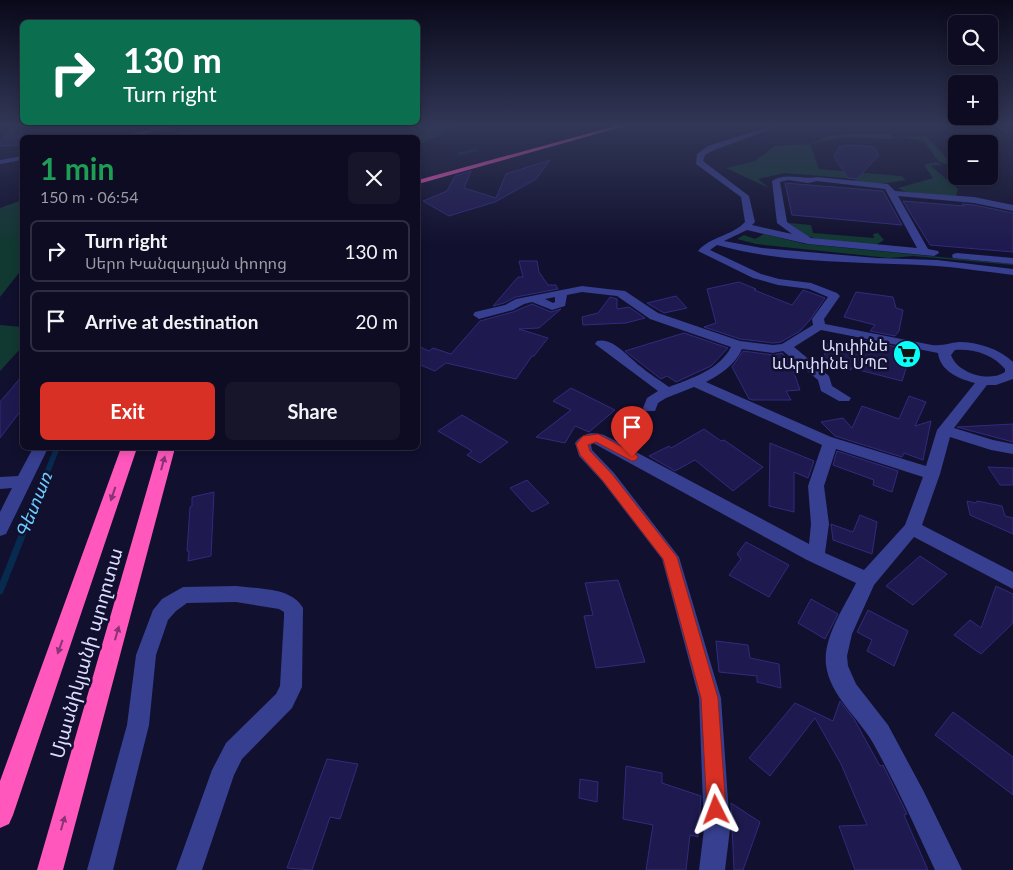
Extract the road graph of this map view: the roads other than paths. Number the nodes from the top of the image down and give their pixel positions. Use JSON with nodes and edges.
{"nodes":[{"id":1,"x":450,"y":165,"type":"edge"},
{"id":2,"x":481,"y":165,"type":"edge"},
{"id":3,"x":702,"y":165,"type":"edge"},
{"id":4,"x":420,"y":172,"type":"edge"},
{"id":5,"x":420,"y":181,"type":"edge"},
{"id":6,"x":892,"y":193,"type":"junction"},
{"id":7,"x":1013,"y":208,"type":"edge"},
{"id":8,"x":747,"y":227,"type":"junction"},
{"id":9,"x":715,"y":241,"type":"junction"},
{"id":10,"x":808,"y":241,"type":"junction"},
{"id":11,"x":925,"y":252,"type":"junction"},
{"id":12,"x":1013,"y":261,"type":"edge"},
{"id":13,"x":1013,"y":272,"type":"edge"},
{"id":14,"x":479,"y":315,"type":"dead end"},
{"id":15,"x":819,"y":326,"type":"junction"},
{"id":16,"x":601,"y":344,"type":"dead end"},
{"id":17,"x":738,"y":345,"type":"junction"},
{"id":18,"x":786,"y":347,"type":"junction"},
{"id":19,"x":945,"y":354,"type":"junction"},
{"id":20,"x":1011,"y":358,"type":"edge"},
{"id":21,"x":984,"y":380,"type":"junction"},
{"id":22,"x":695,"y":382,"type":"junction"},
{"id":23,"x":668,"y":392,"type":"junction"},
{"id":24,"x":844,"y":398,"type":"dead end"},
{"id":25,"x":650,"y":408,"type":"dead end"},
{"id":26,"x":944,"y":430,"type":"junction"},
{"id":27,"x":830,"y":443,"type":"junction"},
{"id":28,"x":1013,"y":449,"type":"edge"},
{"id":29,"x":39,"y":450,"type":"edge"},
{"id":30,"x":128,"y":450,"type":"edge"},
{"id":31,"x":166,"y":450,"type":"edge"},
{"id":32,"x":932,"y":474,"type":"junction"},
{"id":33,"x":24,"y":482,"type":"junction"},
{"id":34,"x":0,"y":483,"type":"edge"},
{"id":35,"x":912,"y":528,"type":"junction"},
{"id":36,"x":0,"y":530,"type":"edge"},
{"id":37,"x":816,"y":556,"type":"junction"},
{"id":38,"x":867,"y":580,"type":"junction"},
{"id":39,"x":1013,"y":581,"type":"edge"},
{"id":40,"x":0,"y":814,"type":"edge"},
{"id":41,"x":50,"y":870,"type":"edge"},
{"id":42,"x":100,"y":870,"type":"edge"},
{"id":43,"x":190,"y":870,"type":"edge"},
{"id":44,"x":712,"y":870,"type":"edge"},
{"id":45,"x":949,"y":870,"type":"edge"}],
"edges":[{"from":1,"to":4,"type":"highway"},
{"from":2,"to":5,"type":"highway"},
{"from":3,"to":8,"type":"street"},
{"from":6,"to":7,"type":"street"},
{"from":6,"to":10,"type":"street"},
{"from":6,"to":11,"type":"street"},
{"from":8,"to":9,"type":"street"},
{"from":8,"to":10,"type":"street"},
{"from":9,"to":13,"type":"street"},
{"from":9,"to":15,"type":"street"},
{"from":10,"to":11,"type":"street"},
{"from":11,"to":12,"type":"street"},
{"from":14,"to":17,"type":"street"},
{"from":15,"to":18,"type":"street"},
{"from":15,"to":19,"type":"street"},
{"from":16,"to":23,"type":"street"},
{"from":17,"to":18,"type":"street"},
{"from":17,"to":22,"type":"street"},
{"from":18,"to":24,"type":"street"},
{"from":19,"to":20,"type":"street"},
{"from":19,"to":21,"type":"street"},
{"from":20,"to":21,"type":"street"},
{"from":21,"to":26,"type":"street"},
{"from":22,"to":23,"type":"street"},
{"from":22,"to":27,"type":"street"},
{"from":23,"to":25,"type":"street"},
{"from":26,"to":28,"type":"street"},
{"from":26,"to":32,"type":"street"},
{"from":27,"to":32,"type":"street"},
{"from":27,"to":37,"type":"street"},
{"from":29,"to":33,"type":"street"},
{"from":30,"to":40,"type":"highway","name":"Մյասնիկյանի պողոտա","one_way":true},
{"from":41,"to":31,"type":"highway","name":"Մյասնիկյանի պողոտա","one_way":true},
{"from":32,"to":35,"type":"street"},
{"from":33,"to":34,"type":"street"},
{"from":33,"to":36,"type":"street"},
{"from":35,"to":38,"type":"street"},
{"from":35,"to":39,"type":"street"},
{"from":37,"to":38,"type":"street"},
{"from":37,"to":44,"type":"street"},
{"from":38,"to":45,"type":"street"},
{"from":42,"to":43,"type":"street"}]}
